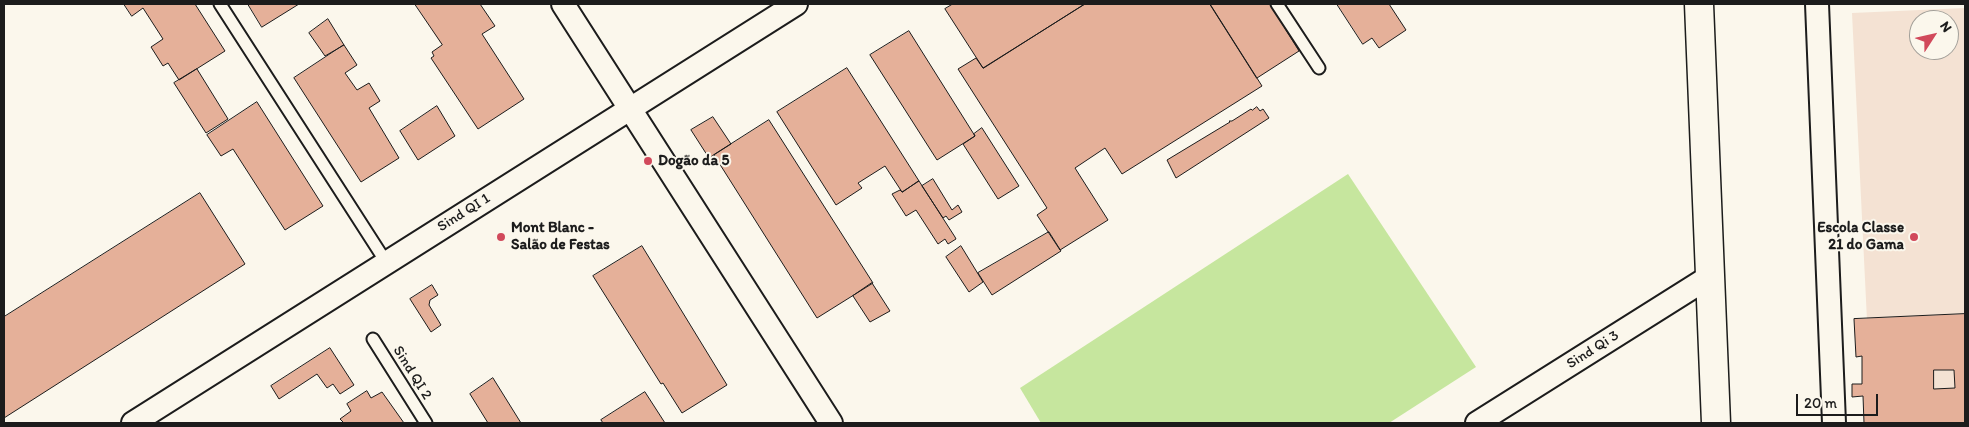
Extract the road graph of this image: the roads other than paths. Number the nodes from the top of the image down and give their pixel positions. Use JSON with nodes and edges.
{"nodes":[{"id":1,"x":220,"y":4,"type":"edge"},
{"id":2,"x":564,"y":4,"type":"edge"},
{"id":3,"x":796,"y":4,"type":"edge"},
{"id":4,"x":1277,"y":4,"type":"edge"},
{"id":5,"x":1699,"y":4,"type":"edge"},
{"id":6,"x":1817,"y":4,"type":"edge"},
{"id":7,"x":1319,"y":68,"type":"dead end"},
{"id":8,"x":631,"y":107,"type":"junction"},
{"id":9,"x":386,"y":262,"type":"junction"},
{"id":10,"x":1709,"y":277,"type":"junction"},
{"id":11,"x":373,"y":339,"type":"dead end"},
{"id":12,"x":133,"y":423,"type":"edge"},
{"id":13,"x":426,"y":423,"type":"edge"},
{"id":14,"x":831,"y":423,"type":"edge"},
{"id":15,"x":1477,"y":423,"type":"edge"},
{"id":16,"x":1716,"y":423,"type":"edge"},
{"id":17,"x":1834,"y":423,"type":"edge"}],
"edges":[{"from":1,"to":9,"type":"lane"},
{"from":2,"to":8,"type":"street"},
{"from":3,"to":8,"type":"street","name":"Sind QI 1"},
{"from":4,"to":7,"type":"lane"},
{"from":5,"to":10,"type":"main road"},
{"from":6,"to":17,"type":"street"},
{"from":8,"to":9,"type":"street","name":"Sind QI 1"},
{"from":8,"to":14,"type":"street"},
{"from":9,"to":12,"type":"street","name":"Sind QI 1"},
{"from":10,"to":15,"type":"street","name":"Sind Qi 3"},
{"from":10,"to":16,"type":"main road"},
{"from":11,"to":13,"type":"lane","name":"Sind QI 2"}]}
